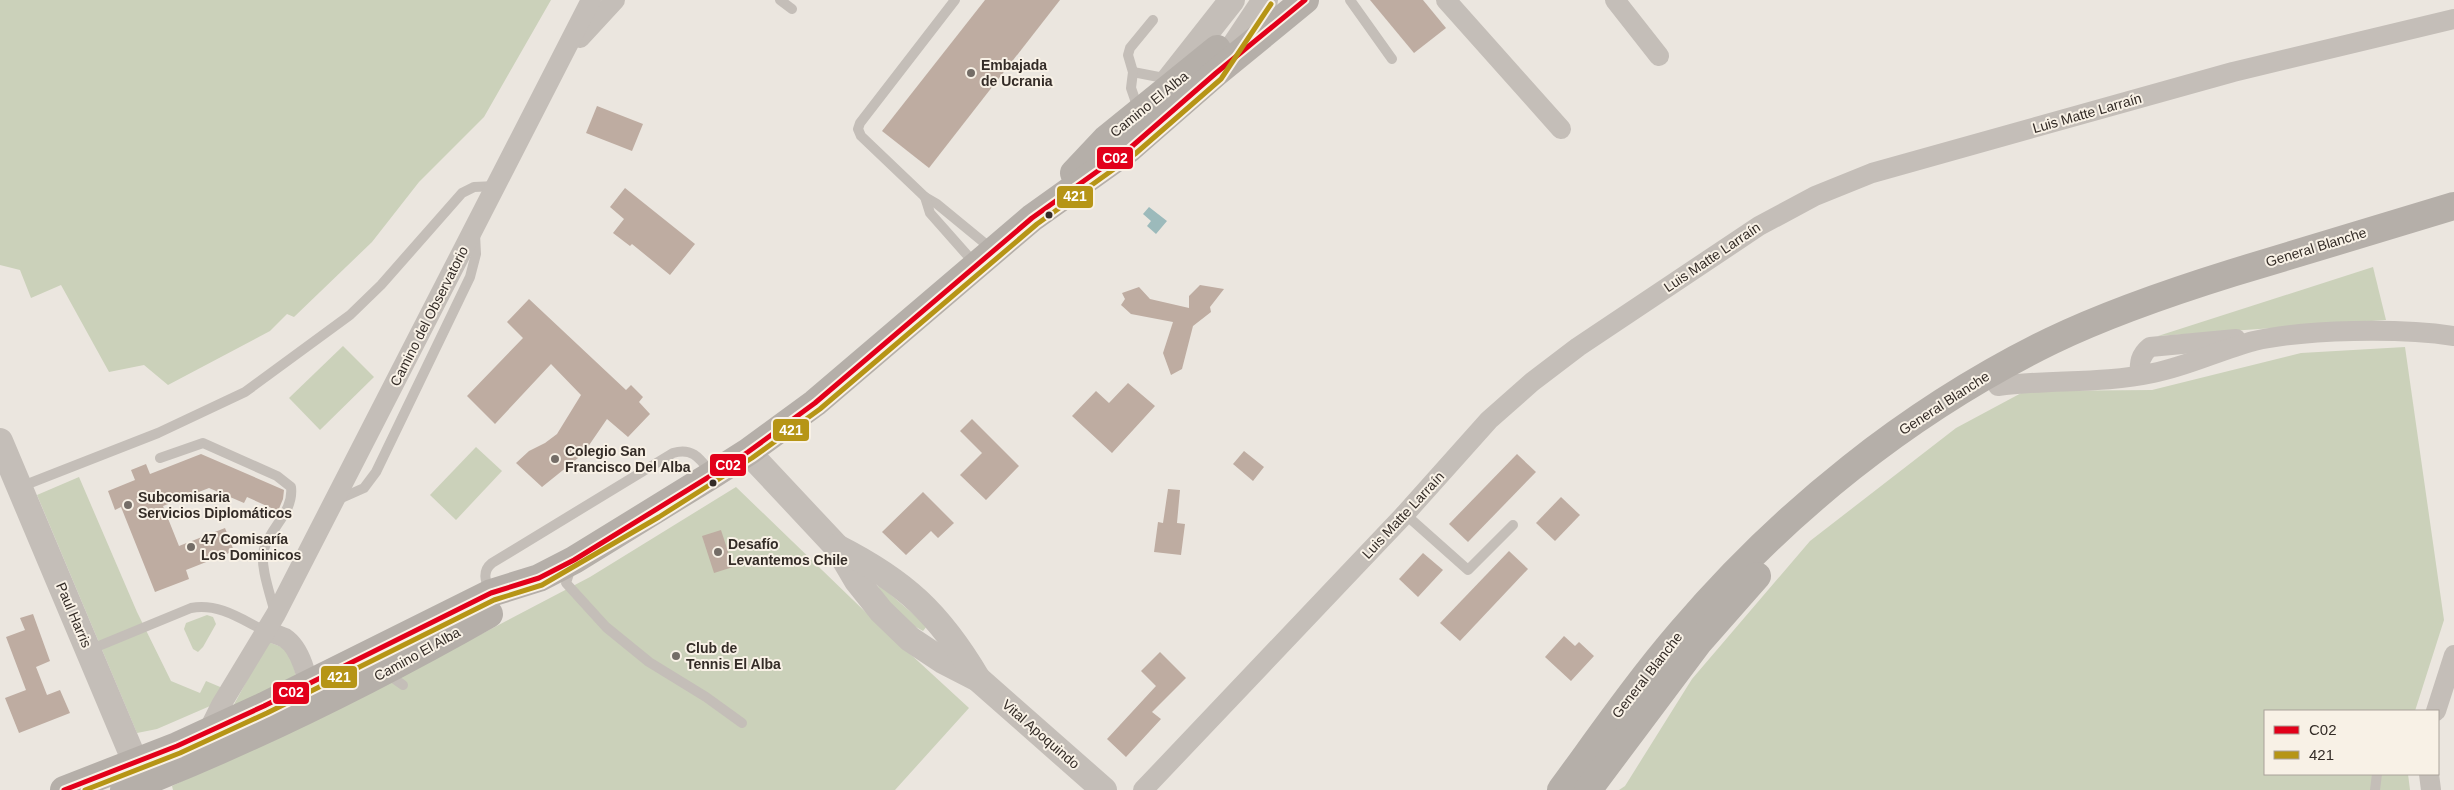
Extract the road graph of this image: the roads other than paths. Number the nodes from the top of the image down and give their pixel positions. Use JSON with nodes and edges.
{"nodes":[{"id":1,"x":591,"y":0,"type":"edge"},
{"id":2,"x":615,"y":0,"type":"edge"},
{"id":3,"x":780,"y":0,"type":"edge"},
{"id":4,"x":955,"y":0,"type":"edge"},
{"id":5,"x":1232,"y":0,"type":"edge"},
{"id":6,"x":1265,"y":0,"type":"edge"},
{"id":7,"x":1276,"y":0,"type":"edge"},
{"id":8,"x":1305,"y":0,"type":"edge"},
{"id":9,"x":1350,"y":0,"type":"edge"},
{"id":10,"x":1446,"y":0,"type":"edge"},
{"id":11,"x":1615,"y":0,"type":"edge"},
{"id":12,"x":792,"y":9,"type":"dead end"},
{"id":13,"x":2454,"y":19,"type":"edge"},
{"id":14,"x":1153,"y":20,"type":"dead end"},
{"id":15,"x":1248,"y":24,"type":"junction"},
{"id":16,"x":563,"y":56,"type":"junction"},
{"id":17,"x":1658,"y":56,"type":"dead end"},
{"id":18,"x":1392,"y":59,"type":"dead end"},
{"id":19,"x":1133,"y":72,"type":"junction"},
{"id":20,"x":1216,"y":73,"type":"junction"},
{"id":21,"x":1155,"y":96,"type":"junction"},
{"id":22,"x":1561,"y":129,"type":"dead end"},
{"id":23,"x":497,"y":186,"type":"junction"},
{"id":24,"x":925,"y":197,"type":"junction"},
{"id":25,"x":2454,"y":206,"type":"edge"},
{"id":26,"x":1032,"y":218,"type":"junction"},
{"id":27,"x":2454,"y":225,"type":"edge"},
{"id":28,"x":985,"y":258,"type":"junction"},
{"id":29,"x":2454,"y":336,"type":"edge"},
{"id":30,"x":1998,"y":386,"type":"junction"},
{"id":31,"x":0,"y":440,"type":"edge"},
{"id":32,"x":748,"y":452,"type":"junction"},
{"id":33,"x":160,"y":458,"type":"dead end"},
{"id":34,"x":712,"y":475,"type":"junction"},
{"id":35,"x":19,"y":487,"type":"junction"},
{"id":36,"x":1405,"y":514,"type":"junction"},
{"id":37,"x":1513,"y":525,"type":"dead end"},
{"id":38,"x":570,"y":571,"type":"junction"},
{"id":39,"x":539,"y":578,"type":"junction"},
{"id":40,"x":491,"y":594,"type":"junction"},
{"id":41,"x":271,"y":623,"type":"junction"},
{"id":42,"x":89,"y":650,"type":"junction"},
{"id":43,"x":2454,"y":655,"type":"edge"},
{"id":44,"x":308,"y":685,"type":"junction"},
{"id":45,"x":2436,"y":710,"type":"edge"},
{"id":46,"x":742,"y":723,"type":"dead end"},
{"id":47,"x":273,"y":727,"type":"junction"},
{"id":48,"x":204,"y":746,"type":"junction"},
{"id":49,"x":2377,"y":775,"type":"edge"},
{"id":50,"x":2429,"y":775,"type":"edge"},
{"id":51,"x":138,"y":781,"type":"edge"},
{"id":52,"x":64,"y":790,"type":"edge"},
{"id":53,"x":175,"y":790,"type":"edge"},
{"id":54,"x":1104,"y":790,"type":"edge"},
{"id":55,"x":1143,"y":790,"type":"edge"},
{"id":56,"x":1561,"y":790,"type":"edge"},
{"id":57,"x":1588,"y":790,"type":"edge"},
{"id":58,"x":2375,"y":790,"type":"edge"},
{"id":59,"x":2431,"y":790,"type":"edge"}],
"edges":[{"from":1,"to":16,"type":"street","name":"Camino del Observatorio"},
{"from":2,"to":16,"type":"street"},
{"from":3,"to":12,"type":"lane"},
{"from":4,"to":24,"type":"lane"},
{"from":5,"to":21,"type":"street"},
{"from":6,"to":15,"type":"street"},
{"from":7,"to":15,"type":"main road","name":"Camino El Alba"},
{"from":8,"to":20,"type":"main road","name":"Camino El Alba"},
{"from":9,"to":18,"type":"lane"},
{"from":10,"to":22,"type":"street"},
{"from":11,"to":17,"type":"street"},
{"from":13,"to":36,"type":"street","name":"Luis Matte Larraín"},
{"from":14,"to":19,"type":"lane"},
{"from":15,"to":20,"type":"street"},
{"from":15,"to":21,"type":"main road","name":"Camino El Alba"},
{"from":16,"to":23,"type":"street","name":"Camino del Observatorio"},
{"from":19,"to":21,"type":"lane"},
{"from":19,"to":21,"type":"lane"},
{"from":20,"to":26,"type":"main road","name":"Camino El Alba"},
{"from":21,"to":26,"type":"main road","name":"Camino El Alba"},
{"from":23,"to":35,"type":"lane"},
{"from":23,"to":41,"type":"street","name":"Camino del Observatorio"},
{"from":24,"to":28,"type":"lane"},
{"from":24,"to":28,"type":"lane"},
{"from":25,"to":56,"type":"main road","name":"General Blanche"},
{"from":26,"to":28,"type":"main road","name":"Camino El Alba"},
{"from":27,"to":30,"type":"main road","name":"General Blanche"},
{"from":28,"to":32,"type":"main road","name":"Camino El Alba"},
{"from":29,"to":30,"type":"street"},
{"from":30,"to":57,"type":"main road","name":"General Blanche"},
{"from":31,"to":35,"type":"street","name":"Paul Harris"},
{"from":32,"to":34,"type":"main road","name":"Camino El Alba"},
{"from":32,"to":54,"type":"street","name":"Vital Apoquindo"},
{"from":33,"to":41,"type":"lane"},
{"from":34,"to":38,"type":"main road","name":"Camino El Alba"},
{"from":34,"to":40,"type":"lane"},
{"from":35,"to":42,"type":"street","name":"Paul Harris"},
{"from":36,"to":37,"type":"lane"},
{"from":36,"to":55,"type":"street","name":"Luis Matte Larraín"},
{"from":38,"to":39,"type":"main road","name":"Camino El Alba"},
{"from":38,"to":46,"type":"lane"},
{"from":39,"to":40,"type":"main road","name":"Camino El Alba"},
{"from":39,"to":47,"type":"main road","name":"Camino El Alba"},
{"from":40,"to":44,"type":"main road","name":"Camino El Alba"},
{"from":41,"to":42,"type":"lane"},
{"from":41,"to":44,"type":"street"},
{"from":41,"to":48,"type":"street","name":"Camino del Observatorio"},
{"from":42,"to":51,"type":"street","name":"Paul Harris"},
{"from":43,"to":45,"type":"street"},
{"from":44,"to":47,"type":"street"},
{"from":44,"to":48,"type":"main road","name":"Camino El Alba"},
{"from":47,"to":48,"type":"main road","name":"Camino El Alba"},
{"from":48,"to":51,"type":"main road","name":"Camino El Alba"},
{"from":48,"to":53,"type":"main road"},
{"from":49,"to":58,"type":"lane"},
{"from":50,"to":59,"type":"street"},
{"from":51,"to":52,"type":"main road","name":"Camino El Alba"}]}
